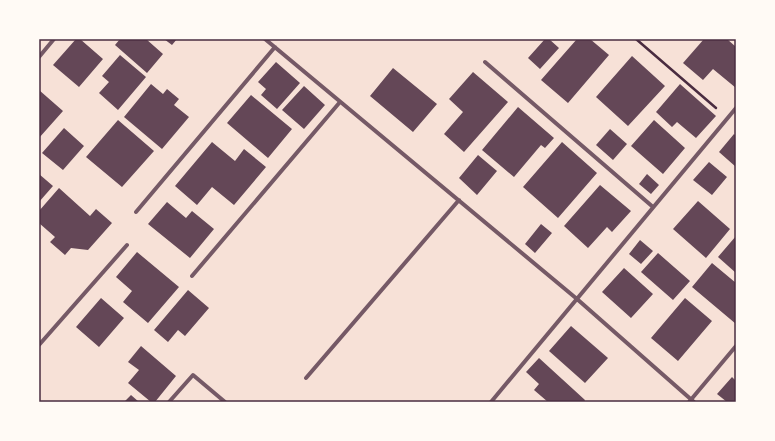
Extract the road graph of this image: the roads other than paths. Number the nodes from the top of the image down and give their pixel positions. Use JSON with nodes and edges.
{"nodes":[{"id":1,"x":54,"y":39,"type":"edge"},
{"id":2,"x":265,"y":39,"type":"edge"},
{"id":3,"x":275,"y":47,"type":"junction"},
{"id":4,"x":39,"y":57,"type":"edge"},
{"id":5,"x":485,"y":62,"type":"dead end"},
{"id":6,"x":340,"y":102,"type":"junction"},
{"id":7,"x":736,"y":108,"type":"edge"},
{"id":8,"x":459,"y":200,"type":"junction"},
{"id":9,"x":653,"y":208,"type":"junction"},
{"id":10,"x":136,"y":212,"type":"dead end"},
{"id":11,"x":126,"y":245,"type":"dead end"},
{"id":12,"x":192,"y":276,"type":"dead end"},
{"id":13,"x":577,"y":299,"type":"junction"},
{"id":14,"x":39,"y":345,"type":"edge"},
{"id":15,"x":736,"y":346,"type":"edge"},
{"id":16,"x":306,"y":378,"type":"dead end"},
{"id":17,"x":691,"y":401,"type":"edge"},
{"id":18,"x":169,"y":402,"type":"edge"},
{"id":19,"x":225,"y":402,"type":"edge"},
{"id":20,"x":491,"y":402,"type":"edge"}],
"edges":[{"from":1,"to":4,"type":"street"},
{"from":2,"to":3,"type":"street"},
{"from":3,"to":6,"type":"street"},
{"from":3,"to":10,"type":"street"},
{"from":5,"to":9,"type":"street"},
{"from":6,"to":8,"type":"street"},
{"from":6,"to":12,"type":"street"},
{"from":7,"to":9,"type":"street"},
{"from":8,"to":13,"type":"street"},
{"from":8,"to":16,"type":"street"},
{"from":9,"to":13,"type":"street"},
{"from":11,"to":14,"type":"street"},
{"from":13,"to":17,"type":"street"},
{"from":13,"to":20,"type":"street"},
{"from":15,"to":17,"type":"street"},
{"from":18,"to":19,"type":"street"}]}
